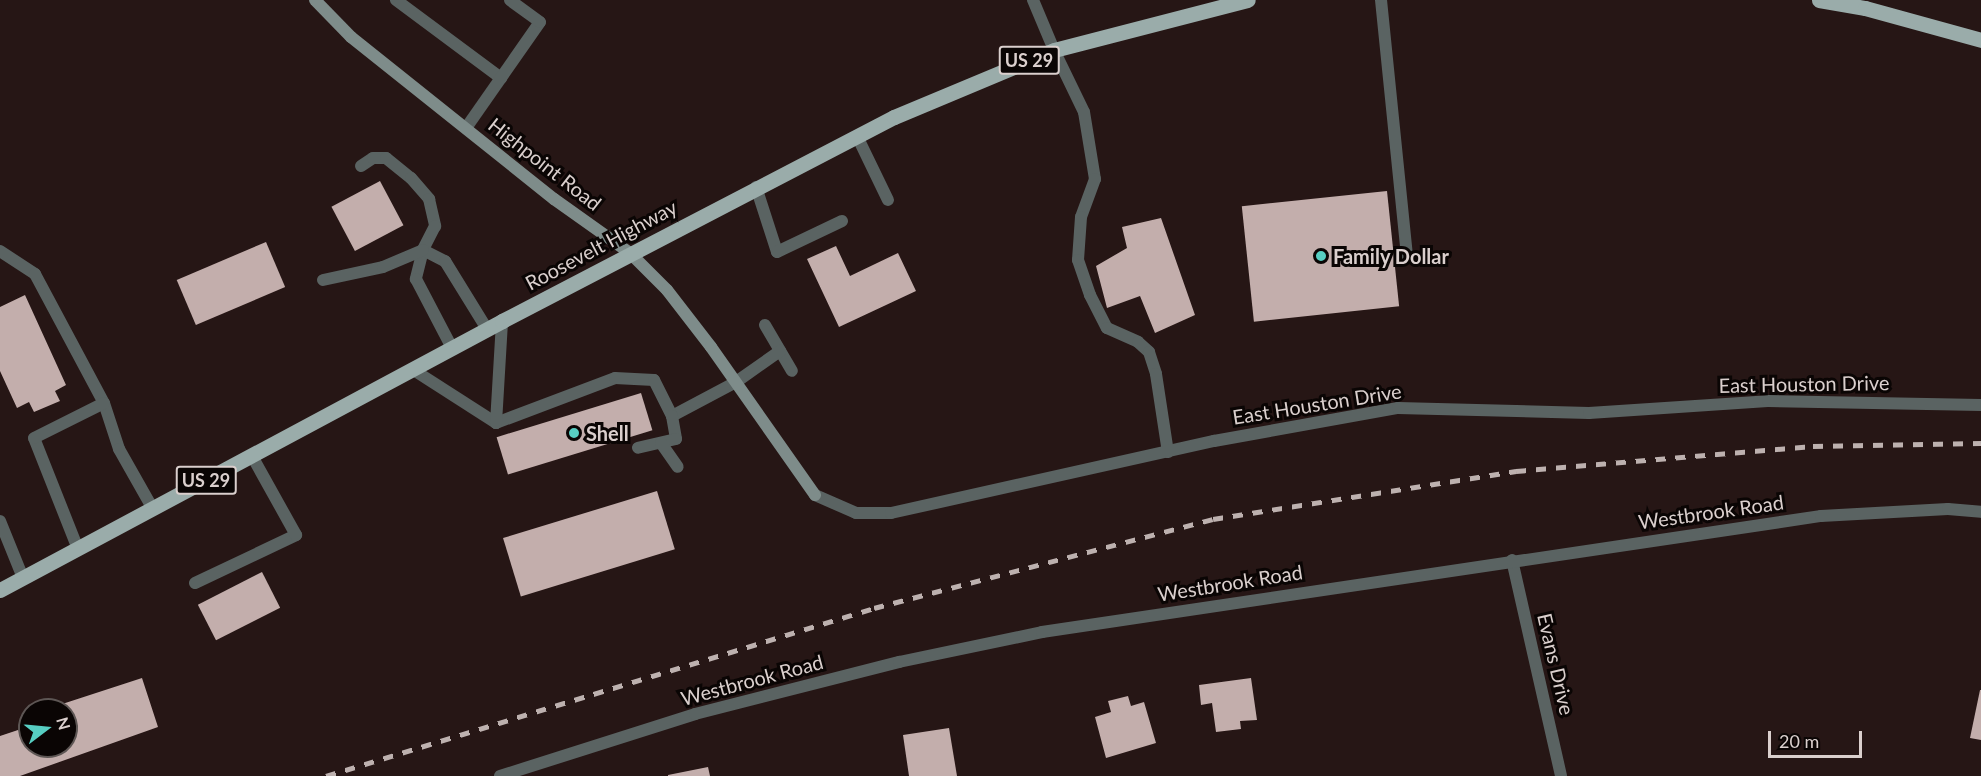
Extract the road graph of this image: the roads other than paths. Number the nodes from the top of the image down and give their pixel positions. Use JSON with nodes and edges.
{"nodes":[{"id":1,"x":315,"y":0,"type":"edge"},
{"id":2,"x":510,"y":0,"type":"edge"},
{"id":3,"x":1034,"y":0,"type":"edge"},
{"id":4,"x":1248,"y":0,"type":"edge"},
{"id":5,"x":1381,"y":0,"type":"edge"},
{"id":6,"x":1819,"y":0,"type":"edge"},
{"id":7,"x":399,"y":1,"type":"edge"},
{"id":8,"x":1981,"y":40,"type":"edge"},
{"id":9,"x":1054,"y":50,"type":"junction"},
{"id":10,"x":501,"y":78,"type":"junction"},
{"id":11,"x":466,"y":128,"type":"junction"},
{"id":12,"x":858,"y":136,"type":"junction"},
{"id":13,"x":361,"y":166,"type":"dead end"},
{"id":14,"x":756,"y":187,"type":"junction"},
{"id":15,"x":888,"y":200,"type":"dead end"},
{"id":16,"x":842,"y":221,"type":"dead end"},
{"id":17,"x":423,"y":250,"type":"junction"},
{"id":18,"x":0,"y":251,"type":"edge"},
{"id":19,"x":630,"y":253,"type":"junction"},
{"id":20,"x":1407,"y":258,"type":"dead end"},
{"id":21,"x":323,"y":280,"type":"dead end"},
{"id":22,"x":502,"y":321,"type":"junction"},
{"id":23,"x":765,"y":326,"type":"dead end"},
{"id":24,"x":487,"y":329,"type":"junction"},
{"id":25,"x":452,"y":348,"type":"junction"},
{"id":26,"x":780,"y":351,"type":"junction"},
{"id":27,"x":412,"y":369,"type":"junction"},
{"id":28,"x":792,"y":371,"type":"dead end"},
{"id":29,"x":736,"y":382,"type":"junction"},
{"id":30,"x":104,"y":403,"type":"junction"},
{"id":31,"x":1981,"y":405,"type":"edge"},
{"id":32,"x":672,"y":416,"type":"junction"},
{"id":33,"x":496,"y":423,"type":"junction"},
{"id":34,"x":661,"y":443,"type":"junction"},
{"id":35,"x":638,"y":448,"type":"dead end"},
{"id":36,"x":1168,"y":452,"type":"junction"},
{"id":37,"x":252,"y":456,"type":"junction"},
{"id":38,"x":678,"y":467,"type":"dead end"},
{"id":39,"x":815,"y":495,"type":"joint"},
{"id":40,"x":153,"y":509,"type":"junction"},
{"id":41,"x":1981,"y":512,"type":"edge"},
{"id":42,"x":0,"y":521,"type":"edge"},
{"id":43,"x":78,"y":549,"type":"junction"},
{"id":44,"x":1512,"y":560,"type":"junction"},
{"id":45,"x":22,"y":578,"type":"junction"},
{"id":46,"x":195,"y":583,"type":"dead end"},
{"id":47,"x":0,"y":590,"type":"edge"},
{"id":48,"x":500,"y":776,"type":"edge"},
{"id":49,"x":1561,"y":776,"type":"edge"}],
"edges":[{"from":1,"to":11,"type":"street","name":"Highpoint Road"},
{"from":2,"to":10,"type":"street"},
{"from":3,"to":9,"type":"street"},
{"from":4,"to":9,"type":"main road","name":"Roosevelt Highway","number":"US 29"},
{"from":5,"to":20,"type":"street"},
{"from":6,"to":8,"type":"main road"},
{"from":7,"to":10,"type":"street"},
{"from":9,"to":12,"type":"main road","name":"Roosevelt Highway","number":"US 29"},
{"from":9,"to":36,"type":"street"},
{"from":10,"to":11,"type":"street"},
{"from":11,"to":19,"type":"street","name":"Highpoint Road"},
{"from":12,"to":14,"type":"main road","name":"Roosevelt Highway","number":"US 29"},
{"from":12,"to":15,"type":"street"},
{"from":13,"to":17,"type":"street"},
{"from":14,"to":16,"type":"street"},
{"from":14,"to":19,"type":"main road","name":"Roosevelt Highway","number":"US 29"},
{"from":17,"to":21,"type":"street"},
{"from":17,"to":24,"type":"street"},
{"from":17,"to":25,"type":"street"},
{"from":18,"to":30,"type":"street"},
{"from":19,"to":22,"type":"main road","name":"Roosevelt Highway","number":"US 29"},
{"from":19,"to":29,"type":"street","name":"Highpoint Road"},
{"from":22,"to":24,"type":"main road","name":"Roosevelt Highway","number":"US 29"},
{"from":22,"to":33,"type":"street"},
{"from":23,"to":26,"type":"street"},
{"from":24,"to":25,"type":"main road","name":"Roosevelt Highway","number":"US 29"},
{"from":25,"to":27,"type":"main road","name":"Roosevelt Highway","number":"US 29"},
{"from":26,"to":28,"type":"street"},
{"from":26,"to":29,"type":"street"},
{"from":27,"to":33,"type":"street"},
{"from":27,"to":37,"type":"main road","name":"Roosevelt Highway","number":"US 29"},
{"from":29,"to":32,"type":"street"},
{"from":29,"to":39,"type":"street","name":"Highpoint Road"},
{"from":30,"to":40,"type":"street"},
{"from":30,"to":43,"type":"street"},
{"from":31,"to":36,"type":"street","name":"East Houston Drive"},
{"from":32,"to":33,"type":"street"},
{"from":32,"to":34,"type":"street"},
{"from":34,"to":35,"type":"street"},
{"from":34,"to":38,"type":"street"},
{"from":36,"to":39,"type":"street","name":"East Houston Drive"},
{"from":37,"to":40,"type":"main road","name":"Roosevelt Highway","number":"US 29"},
{"from":37,"to":46,"type":"street"},
{"from":40,"to":43,"type":"main road","name":"Roosevelt Highway","number":"US 29"},
{"from":41,"to":44,"type":"street","name":"Westbrook Road"},
{"from":42,"to":45,"type":"street"},
{"from":43,"to":45,"type":"main road","name":"Roosevelt Highway","number":"US 29"},
{"from":44,"to":48,"type":"street","name":"Westbrook Road"},
{"from":44,"to":49,"type":"street","name":"Evans Drive"},
{"from":45,"to":47,"type":"main road","name":"Roosevelt Highway","number":"US 29"}]}
